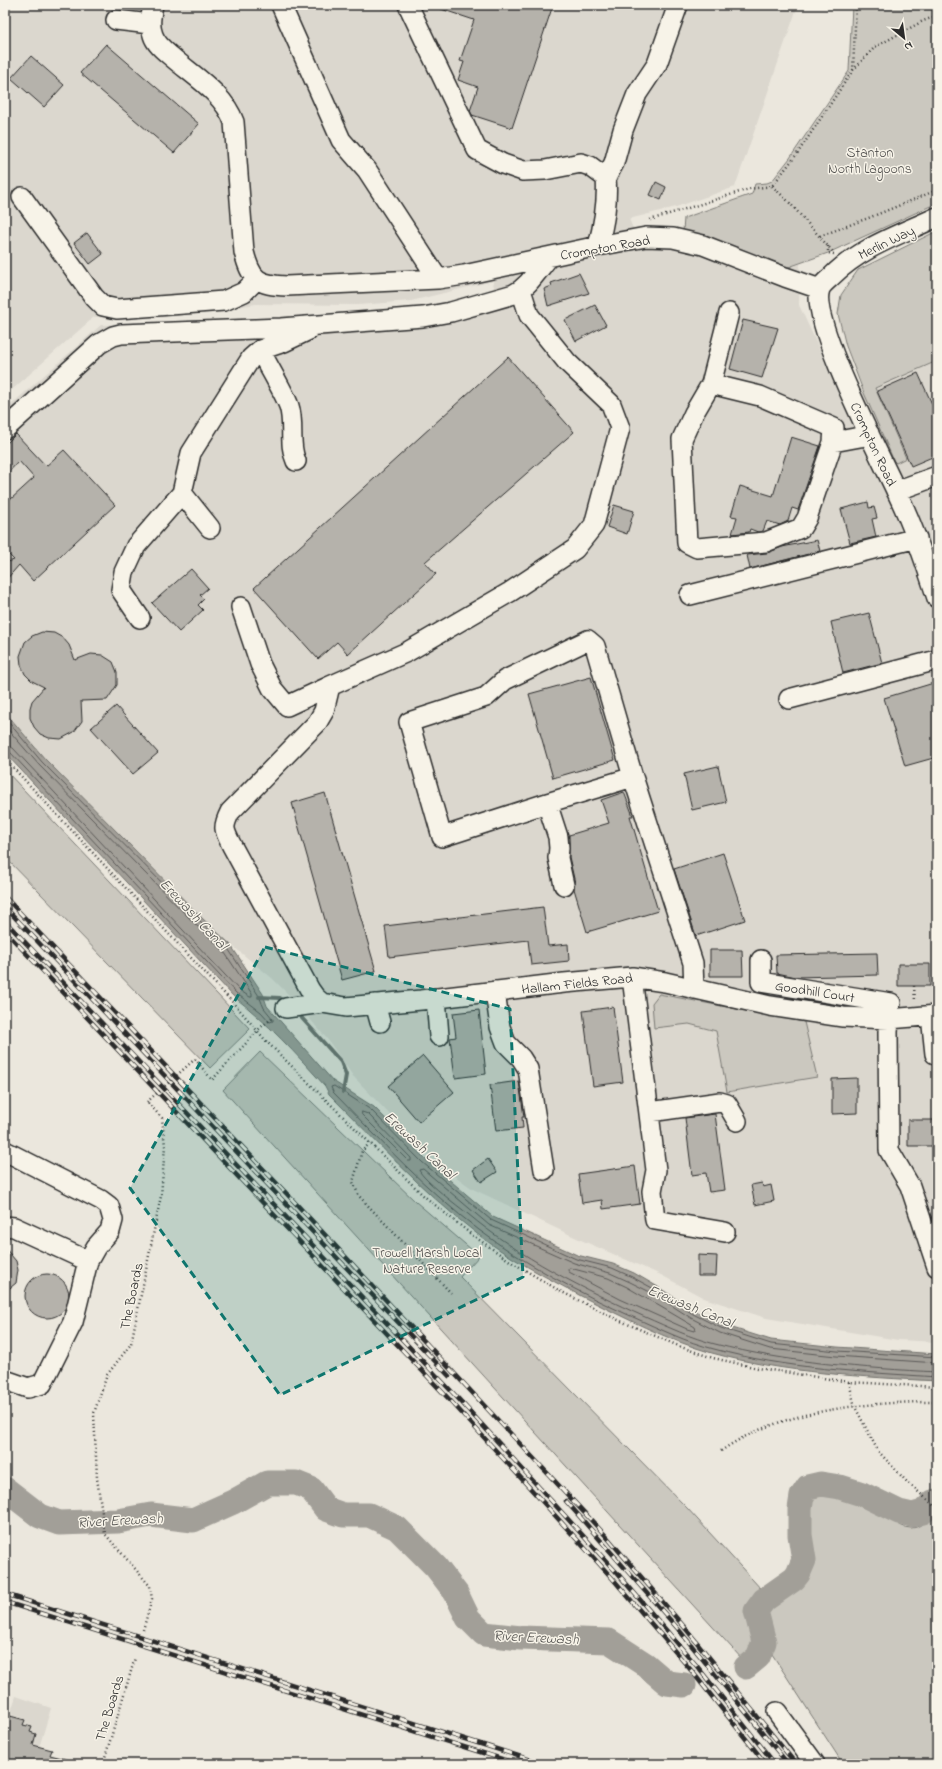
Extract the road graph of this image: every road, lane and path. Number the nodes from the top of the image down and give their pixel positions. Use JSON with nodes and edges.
{"nodes":[{"id":1,"x":281,"y":5,"type":"edge"},
{"id":2,"x":408,"y":5,"type":"edge"},
{"id":3,"x":678,"y":5,"type":"edge"},
{"id":4,"x":856,"y":5,"type":"edge"},
{"id":5,"x":154,"y":10,"type":"edge"},
{"id":6,"x":937,"y":16,"type":"edge"},
{"id":7,"x":116,"y":20,"type":"dead end"},
{"id":8,"x":853,"y":70,"type":"junction"},
{"id":9,"x":606,"y":178,"type":"junction"},
{"id":10,"x":772,"y":186,"type":"junction"},
{"id":11,"x":937,"y":190,"type":"edge"},
{"id":12,"x":22,"y":197,"type":"dead end"},
{"id":13,"x":937,"y":217,"type":"edge"},
{"id":14,"x":647,"y":221,"type":"dead end"},
{"id":15,"x":820,"y":236,"type":"junction"},
{"id":16,"x":598,"y":246,"type":"junction"},
{"id":17,"x":548,"y":257,"type":"junction"},
{"id":18,"x":838,"y":263,"type":"junction"},
{"id":19,"x":257,"y":279,"type":"junction"},
{"id":20,"x":438,"y":279,"type":"junction"},
{"id":21,"x":820,"y":288,"type":"junction"},
{"id":22,"x":521,"y":290,"type":"junction"},
{"id":23,"x":729,"y":313,"type":"dead end"},
{"id":24,"x":319,"y":325,"type":"junction"},
{"id":25,"x":260,"y":350,"type":"junction"},
{"id":26,"x":711,"y":384,"type":"junction"},
{"id":27,"x":5,"y":429,"type":"edge"},
{"id":28,"x":869,"y":433,"type":"junction"},
{"id":29,"x":833,"y":442,"type":"junction"},
{"id":30,"x":296,"y":461,"type":"dead end"},
{"id":31,"x":937,"y":476,"type":"edge"},
{"id":32,"x":896,"y":491,"type":"junction"},
{"id":33,"x":182,"y":493,"type":"junction"},
{"id":34,"x":210,"y":528,"type":"dead end"},
{"id":35,"x":917,"y":538,"type":"junction"},
{"id":36,"x":690,"y":595,"type":"dead end"},
{"id":37,"x":937,"y":598,"type":"edge"},
{"id":38,"x":241,"y":607,"type":"dead end"},
{"id":39,"x":140,"y":618,"type":"dead end"},
{"id":40,"x":937,"y":660,"type":"edge"},
{"id":41,"x":330,"y":686,"type":"junction"},
{"id":42,"x":789,"y":699,"type":"dead end"},
{"id":43,"x":5,"y":759,"type":"edge"},
{"id":44,"x":633,"y":777,"type":"junction"},
{"id":45,"x":547,"y":803,"type":"junction"},
{"id":46,"x":564,"y":885,"type":"dead end"},
{"id":47,"x":762,"y":960,"type":"dead end"},
{"id":48,"x":632,"y":977,"type":"junction"},
{"id":49,"x":694,"y":989,"type":"junction"},
{"id":50,"x":495,"y":991,"type":"junction"},
{"id":51,"x":436,"y":998,"type":"junction"},
{"id":52,"x":322,"y":1003,"type":"junction"},
{"id":53,"x":375,"y":1004,"type":"junction"},
{"id":54,"x":890,"y":1011,"type":"junction"},
{"id":55,"x":280,"y":1012,"type":"joint"},
{"id":56,"x":934,"y":1016,"type":"edge"},
{"id":57,"x":380,"y":1022,"type":"dead end"},
{"id":58,"x":258,"y":1031,"type":"junction"},
{"id":59,"x":439,"y":1036,"type":"dead end"},
{"id":60,"x":935,"y":1054,"type":"dead end"},
{"id":61,"x":650,"y":1112,"type":"junction"},
{"id":62,"x":737,"y":1121,"type":"dead end"},
{"id":63,"x":370,"y":1143,"type":"junction"},
{"id":64,"x":5,"y":1151,"type":"edge"},
{"id":65,"x":544,"y":1170,"type":"dead end"},
{"id":66,"x":5,"y":1226,"type":"edge"},
{"id":67,"x":724,"y":1232,"type":"dead end"},
{"id":68,"x":88,"y":1261,"type":"junction"},
{"id":69,"x":937,"y":1267,"type":"edge"},
{"id":70,"x":451,"y":1294,"type":"dead end"},
{"id":71,"x":5,"y":1380,"type":"edge"},
{"id":72,"x":849,"y":1382,"type":"junction"},
{"id":73,"x":937,"y":1387,"type":"edge"},
{"id":74,"x":937,"y":1402,"type":"edge"},
{"id":75,"x":855,"y":1407,"type":"junction"},
{"id":76,"x":721,"y":1451,"type":"dead end"},
{"id":77,"x":937,"y":1508,"type":"edge"},
{"id":78,"x":143,"y":1630,"type":"dead end"},
{"id":79,"x":135,"y":1658,"type":"dead end"},
{"id":80,"x":777,"y":1712,"type":"dead end"},
{"id":81,"x":103,"y":1764,"type":"edge"},
{"id":82,"x":815,"y":1764,"type":"edge"}],
"edges":[{"from":1,"to":20,"type":"street"},
{"from":2,"to":9,"type":"street"},
{"from":3,"to":9,"type":"street"},
{"from":4,"to":8,"type":"path"},
{"from":5,"to":7,"type":"street"},
{"from":5,"to":19,"type":"street"},
{"from":6,"to":8,"type":"path"},
{"from":8,"to":10,"type":"path"},
{"from":9,"to":16,"type":"street"},
{"from":10,"to":14,"type":"path"},
{"from":10,"to":15,"type":"path"},
{"from":11,"to":15,"type":"path"},
{"from":12,"to":19,"type":"street"},
{"from":13,"to":18,"type":"street","name":"Merlin Way"},
{"from":15,"to":18,"type":"path"},
{"from":16,"to":17,"type":"street","name":"Crompton Road"},
{"from":16,"to":21,"type":"street","name":"Crompton Road"},
{"from":17,"to":20,"type":"street","name":"Crompton Road"},
{"from":17,"to":22,"type":"street"},
{"from":18,"to":21,"type":"street"},
{"from":19,"to":20,"type":"street","name":"Crompton Road"},
{"from":21,"to":28,"type":"street","name":"Crompton Road"},
{"from":22,"to":24,"type":"street"},
{"from":22,"to":41,"type":"street"},
{"from":23,"to":26,"type":"street"},
{"from":24,"to":25,"type":"street"},
{"from":24,"to":27,"type":"street"},
{"from":25,"to":30,"type":"street"},
{"from":25,"to":33,"type":"street"},
{"from":26,"to":29,"type":"street"},
{"from":26,"to":29,"type":"street"},
{"from":28,"to":29,"type":"street"},
{"from":28,"to":32,"type":"street","name":"Crompton Road"},
{"from":31,"to":32,"type":"street"},
{"from":32,"to":35,"type":"street","name":"Crompton Road"},
{"from":33,"to":34,"type":"street"},
{"from":33,"to":39,"type":"street"},
{"from":35,"to":36,"type":"street"},
{"from":35,"to":37,"type":"street","name":"Crompton Road"},
{"from":38,"to":41,"type":"street"},
{"from":40,"to":42,"type":"street"},
{"from":41,"to":52,"type":"street"},
{"from":43,"to":58,"type":"path"},
{"from":44,"to":45,"type":"street"},
{"from":44,"to":45,"type":"street"},
{"from":44,"to":49,"type":"street"},
{"from":45,"to":46,"type":"street"},
{"from":47,"to":54,"type":"street","name":"Goodhill Court"},
{"from":48,"to":49,"type":"street","name":"Hallam Fields Road"},
{"from":48,"to":50,"type":"street","name":"Hallam Fields Road"},
{"from":48,"to":61,"type":"street"},
{"from":49,"to":54,"type":"street","name":"Hallam Fields Road"},
{"from":50,"to":51,"type":"street","name":"Hallam Fields Road"},
{"from":50,"to":65,"type":"street"},
{"from":51,"to":53,"type":"street","name":"Hallam Fields Road"},
{"from":51,"to":59,"type":"street"},
{"from":52,"to":53,"type":"street","name":"Hallam Fields Road"},
{"from":52,"to":55,"type":"street","name":"Hallam Fields Road"},
{"from":53,"to":57,"type":"street"},
{"from":54,"to":56,"type":"street","name":"Hallam Fields Road"},
{"from":54,"to":69,"type":"street"},
{"from":55,"to":58,"type":"path"},
{"from":56,"to":60,"type":"street"},
{"from":58,"to":63,"type":"path"},
{"from":58,"to":78,"type":"path","name":"The Boards","bridge":true},
{"from":61,"to":62,"type":"street"},
{"from":61,"to":67,"type":"street"},
{"from":63,"to":70,"type":"path"},
{"from":63,"to":72,"type":"path"},
{"from":64,"to":68,"type":"street"},
{"from":66,"to":68,"type":"street"},
{"from":68,"to":71,"type":"street"},
{"from":72,"to":73,"type":"path"},
{"from":72,"to":75,"type":"path"},
{"from":74,"to":75,"type":"path"},
{"from":75,"to":76,"type":"path"},
{"from":75,"to":77,"type":"path"},
{"from":79,"to":81,"type":"path","name":"The Boards"},
{"from":80,"to":82,"type":"street"}]}
